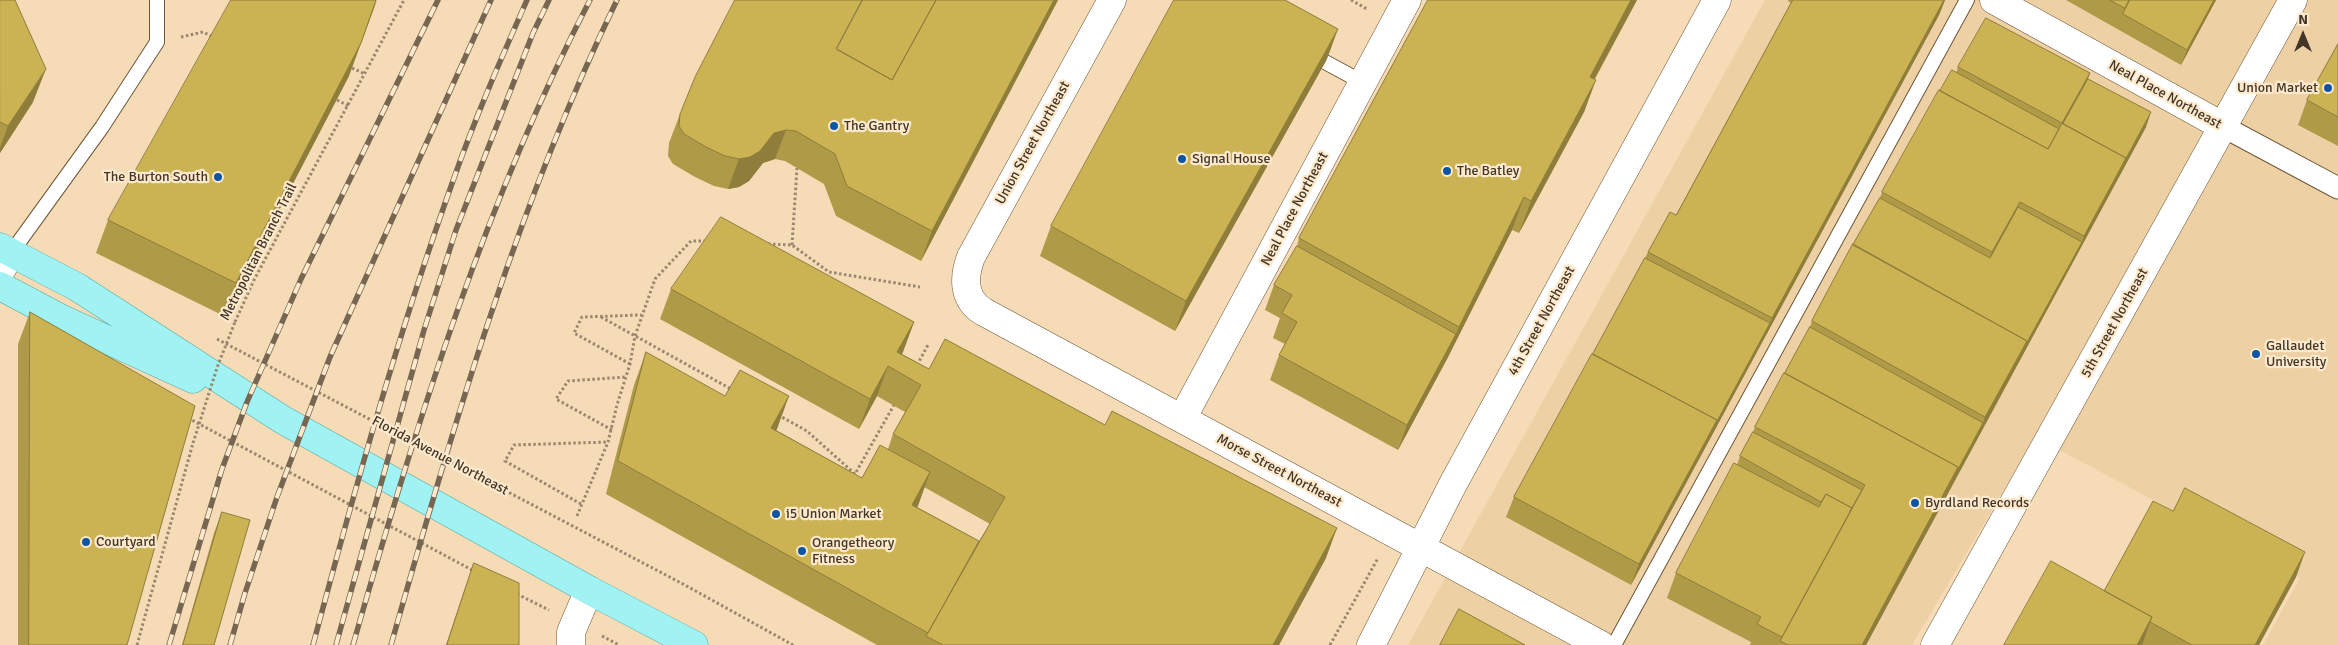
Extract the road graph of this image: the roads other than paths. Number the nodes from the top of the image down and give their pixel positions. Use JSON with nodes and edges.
{"nodes":[{"id":1,"x":157,"y":0,"type":"edge"},
{"id":2,"x":1112,"y":0,"type":"edge"},
{"id":3,"x":1407,"y":0,"type":"edge"},
{"id":4,"x":1717,"y":0,"type":"edge"},
{"id":5,"x":1967,"y":0,"type":"edge"},
{"id":6,"x":1994,"y":0,"type":"edge"},
{"id":7,"x":2293,"y":0,"type":"edge"},
{"id":8,"x":1325,"y":62,"type":"edge"},
{"id":9,"x":1362,"y":82,"type":"junction"},
{"id":10,"x":2224,"y":127,"type":"junction"},
{"id":11,"x":2338,"y":188,"type":"edge"},
{"id":12,"x":4,"y":257,"type":"edge"},
{"id":13,"x":0,"y":286,"type":"edge"},
{"id":14,"x":966,"y":289,"type":"joint"},
{"id":15,"x":1182,"y":419,"type":"junction"},
{"id":16,"x":282,"y":420,"type":"junction"},
{"id":17,"x":1422,"y":548,"type":"junction"},
{"id":18,"x":589,"y":590,"type":"junction"},
{"id":19,"x":573,"y":634,"type":"edge"},
{"id":20,"x":694,"y":645,"type":"edge"},
{"id":21,"x":1371,"y":645,"type":"edge"},
{"id":22,"x":1601,"y":645,"type":"edge"},
{"id":23,"x":1614,"y":645,"type":"edge"},
{"id":24,"x":1935,"y":645,"type":"edge"}],
"edges":[{"from":1,"to":12,"type":"lane"},
{"from":2,"to":14,"type":"street","name":"Union Street Northeast"},
{"from":3,"to":9,"type":"street","name":"Neal Place Northeast"},
{"from":4,"to":17,"type":"street","name":"4th Street Northeast"},
{"from":5,"to":23,"type":"lane"},
{"from":6,"to":10,"type":"street","name":"Neal Place Northeast"},
{"from":7,"to":10,"type":"street","name":"5th Street Northeast"},
{"from":8,"to":9,"type":"lane"},
{"from":9,"to":15,"type":"street","name":"Neal Place Northeast"},
{"from":10,"to":11,"type":"street","name":"Neal Place Northeast"},
{"from":10,"to":24,"type":"street","name":"5th Street Northeast"},
{"from":12,"to":16,"type":"main road"},
{"from":13,"to":16,"type":"main road"},
{"from":14,"to":15,"type":"street","name":"Morse Street Northeast"},
{"from":15,"to":17,"type":"street","name":"Morse Street Northeast"},
{"from":16,"to":18,"type":"main road"},
{"from":17,"to":21,"type":"street","name":"4th Street Northeast"},
{"from":17,"to":22,"type":"street","name":"Morse Street Northeast"},
{"from":18,"to":19,"type":"street"},
{"from":18,"to":20,"type":"main road"}]}
